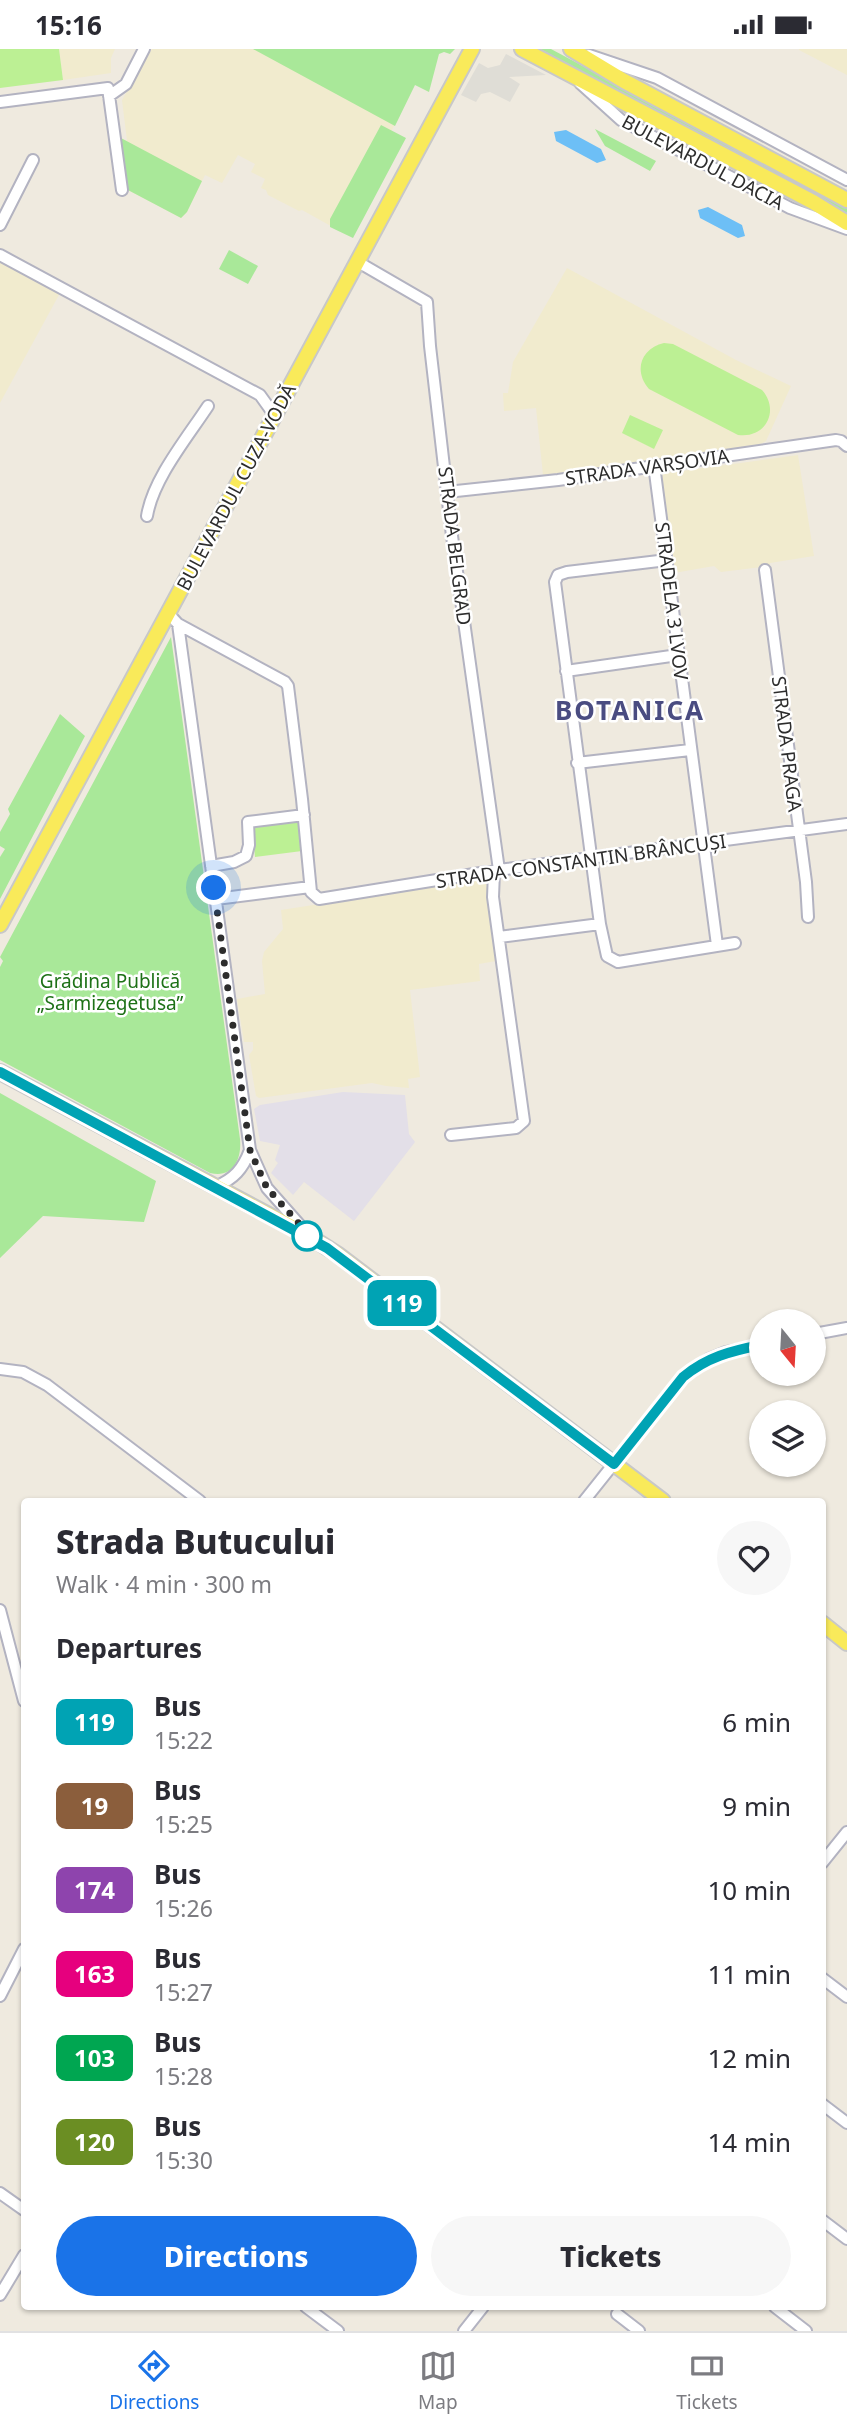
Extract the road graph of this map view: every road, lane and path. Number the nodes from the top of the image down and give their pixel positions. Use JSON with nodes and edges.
{"nodes":[{"id":1,"x":144,"y":49,"type":"edge"},
{"id":2,"x":472,"y":49,"type":"edge"},
{"id":3,"x":522,"y":49,"type":"edge"},
{"id":4,"x":574,"y":51,"type":"edge"},
{"id":5,"x":570,"y":75,"type":"junction"},
{"id":6,"x":109,"y":96,"type":"junction"},
{"id":7,"x":0,"y":102,"type":"edge"},
{"id":8,"x":33,"y":160,"type":"dead end"},
{"id":9,"x":847,"y":180,"type":"edge"},
{"id":10,"x":122,"y":190,"type":"dead end"},
{"id":11,"x":847,"y":200,"type":"edge"},
{"id":12,"x":847,"y":223,"type":"edge"},
{"id":13,"x":0,"y":225,"type":"edge"},
{"id":14,"x":847,"y":229,"type":"edge"},
{"id":15,"x":0,"y":255,"type":"edge"},
{"id":16,"x":358,"y":262,"type":"junction"},
{"id":17,"x":286,"y":394,"type":"junction"},
{"id":18,"x":260,"y":395,"type":"junction"},
{"id":19,"x":208,"y":406,"type":"dead end"},
{"id":20,"x":275,"y":416,"type":"junction"},
{"id":21,"x":846,"y":445,"type":"edge"},
{"id":22,"x":654,"y":465,"type":"junction"},
{"id":23,"x":447,"y":492,"type":"junction"},
{"id":24,"x":147,"y":516,"type":"dead end"},
{"id":25,"x":667,"y":560,"type":"junction"},
{"id":26,"x":765,"y":570,"type":"dead end"},
{"id":27,"x":173,"y":619,"type":"junction"},
{"id":28,"x":678,"y":655,"type":"junction"},
{"id":29,"x":566,"y":671,"type":"junction"},
{"id":30,"x":690,"y":750,"type":"junction"},
{"id":31,"x":577,"y":764,"type":"junction"},
{"id":32,"x":304,"y":815,"type":"junction"},
{"id":33,"x":847,"y":824,"type":"edge"},
{"id":34,"x":798,"y":831,"type":"junction"},
{"id":35,"x":704,"y":844,"type":"junction"},
{"id":36,"x":592,"y":858,"type":"junction"},
{"id":37,"x":211,"y":866,"type":"junction"},
{"id":38,"x":496,"y":871,"type":"junction"},
{"id":39,"x":312,"y":892,"type":"junction"},
{"id":40,"x":216,"y":899,"type":"junction"},
{"id":41,"x":807,"y":917,"type":"dead end"},
{"id":42,"x":600,"y":924,"type":"junction"},
{"id":43,"x":0,"y":925,"type":"edge"},
{"id":44,"x":499,"y":937,"type":"junction"},
{"id":45,"x":735,"y":943,"type":"dead end"},
{"id":46,"x":718,"y":945,"type":"junction"},
{"id":47,"x":0,"y":1072,"type":"edge"},
{"id":48,"x":451,"y":1135,"type":"dead end"},
{"id":49,"x":250,"y":1150,"type":"junction"},
{"id":50,"x":215,"y":1187,"type":"junction"},
{"id":51,"x":312,"y":1238,"type":"junction"},
{"id":52,"x":847,"y":1328,"type":"edge"},
{"id":53,"x":826,"y":1332,"type":"edge"},
{"id":54,"x":749,"y":1347,"type":"edge"},
{"id":55,"x":0,"y":1369,"type":"edge"},
{"id":56,"x":614,"y":1464,"type":"junction"},
{"id":57,"x":196,"y":1498,"type":"edge"},
{"id":58,"x":586,"y":1498,"type":"edge"},
{"id":59,"x":659,"y":1498,"type":"edge"},
{"id":60,"x":0,"y":1610,"type":"edge"},
{"id":61,"x":826,"y":1626,"type":"edge"},
{"id":62,"x":5,"y":1640,"type":"edge"},
{"id":63,"x":847,"y":1643,"type":"edge"},
{"id":64,"x":21,"y":1686,"type":"edge"},
{"id":65,"x":847,"y":1832,"type":"edge"},
{"id":66,"x":826,"y":1858,"type":"edge"},
{"id":67,"x":21,"y":1955,"type":"edge"},
{"id":68,"x":826,"y":1981,"type":"edge"},
{"id":69,"x":0,"y":1996,"type":"edge"},
{"id":70,"x":847,"y":1997,"type":"edge"},
{"id":71,"x":826,"y":2107,"type":"edge"},
{"id":72,"x":847,"y":2123,"type":"edge"},
{"id":73,"x":0,"y":2193,"type":"edge"},
{"id":74,"x":21,"y":2208,"type":"edge"},
{"id":75,"x":826,"y":2223,"type":"edge"},
{"id":76,"x":847,"y":2239,"type":"edge"},
{"id":77,"x":21,"y":2260,"type":"edge"},
{"id":78,"x":0,"y":2295,"type":"edge"},
{"id":79,"x":310,"y":2310,"type":"edge"},
{"id":80,"x":481,"y":2310,"type":"edge"},
{"id":81,"x":779,"y":2310,"type":"edge"},
{"id":82,"x":617,"y":2313,"type":"dead end"},
{"id":83,"x":338,"y":2331,"type":"edge"},
{"id":84,"x":464,"y":2331,"type":"edge"},
{"id":85,"x":639,"y":2331,"type":"edge"},
{"id":86,"x":806,"y":2331,"type":"edge"}],
"edges":[{"from":1,"to":6,"type":"street"},
{"from":2,"to":16,"type":"main road","name":"BULEVARDUL CUZA-VODĂ"},
{"from":3,"to":5,"type":"main road","name":"BULEVARDUL DACIA"},
{"from":4,"to":9,"type":"street","name":"BULEVARDUL DACIA"},
{"from":4,"to":11,"type":"main road","name":"BULEVARDUL DACIA"},
{"from":5,"to":12,"type":"main road","name":"BULEVARDUL DACIA"},
{"from":5,"to":14,"type":"street","name":"BULEVARDUL DACIA"},
{"from":6,"to":7,"type":"street"},
{"from":6,"to":10,"type":"street"},
{"from":8,"to":13,"type":"street"},
{"from":15,"to":18,"type":"street"},
{"from":16,"to":17,"type":"main road","name":"BULEVARDUL CUZA-VODĂ"},
{"from":16,"to":23,"type":"street","name":"STRADA BELGRAD"},
{"from":17,"to":18,"type":"street"},
{"from":17,"to":20,"type":"main road","name":"BULEVARDUL CUZA-VODĂ"},
{"from":18,"to":20,"type":"street"},
{"from":19,"to":24,"type":"street"},
{"from":20,"to":27,"type":"main road","name":"BULEVARDUL CUZA-VODĂ"},
{"from":21,"to":22,"type":"street","name":"STRADA VARȘOVIA"},
{"from":22,"to":23,"type":"street","name":"STRADA VARȘOVIA"},
{"from":22,"to":25,"type":"street","name":"STRADELA 3 LVOV"},
{"from":23,"to":38,"type":"street","name":"STRADA BELGRAD"},
{"from":25,"to":28,"type":"street","name":"STRADELA 3 LVOV"},
{"from":25,"to":29,"type":"street"},
{"from":26,"to":34,"type":"street","name":"STRADA PRAGA"},
{"from":27,"to":32,"type":"street"},
{"from":27,"to":37,"type":"street"},
{"from":27,"to":43,"type":"main road","name":"BULEVARDUL CUZA-VODĂ"},
{"from":28,"to":29,"type":"street"},
{"from":28,"to":30,"type":"street","name":"STRADELA 3 LVOV"},
{"from":29,"to":31,"type":"street"},
{"from":30,"to":31,"type":"street"},
{"from":30,"to":35,"type":"street","name":"STRADELA 3 LVOV"},
{"from":31,"to":36,"type":"street"},
{"from":32,"to":37,"type":"street"},
{"from":32,"to":39,"type":"street"},
{"from":33,"to":34,"type":"street","name":"STRADA CONSTANTIN BRÂNCUȘI"},
{"from":34,"to":35,"type":"street","name":"STRADA CONSTANTIN BRÂNCUȘI"},
{"from":34,"to":41,"type":"street","name":"STRADA PRAGA"},
{"from":35,"to":36,"type":"street","name":"STRADA CONSTANTIN BRÂNCUȘI"},
{"from":35,"to":46,"type":"street","name":"STRADELA 3 LVOV"},
{"from":36,"to":38,"type":"street","name":"STRADA CONSTANTIN BRÂNCUȘI"},
{"from":36,"to":42,"type":"street"},
{"from":37,"to":40,"type":"street"},
{"from":38,"to":39,"type":"street","name":"STRADA CONSTANTIN BRÂNCUȘI"},
{"from":38,"to":44,"type":"street","name":"STRADA BELGRAD"},
{"from":39,"to":40,"type":"street","name":"STRADA CONSTANTIN BRÂNCUȘI"},
{"from":40,"to":49,"type":"street"},
{"from":42,"to":44,"type":"street"},
{"from":42,"to":46,"type":"street"},
{"from":44,"to":48,"type":"street","name":"STRADA BELGRAD"},
{"from":45,"to":46,"type":"street"},
{"from":47,"to":50,"type":"main road"},
{"from":49,"to":50,"type":"street"},
{"from":49,"to":51,"type":"street"},
{"from":50,"to":51,"type":"main road"},
{"from":51,"to":56,"type":"main road"},
{"from":52,"to":53,"type":"street"},
{"from":54,"to":56,"type":"street"},
{"from":55,"to":57,"type":"street"},
{"from":56,"to":58,"type":"street"},
{"from":56,"to":59,"type":"main road"},
{"from":60,"to":62,"type":"street"},
{"from":61,"to":63,"type":"main road"},
{"from":62,"to":64,"type":"street"},
{"from":65,"to":66,"type":"street"},
{"from":67,"to":69,"type":"street"},
{"from":68,"to":70,"type":"street"},
{"from":71,"to":72,"type":"street"},
{"from":73,"to":74,"type":"street"},
{"from":75,"to":76,"type":"street"},
{"from":77,"to":78,"type":"street"},
{"from":79,"to":83,"type":"street"},
{"from":80,"to":84,"type":"street"},
{"from":81,"to":86,"type":"street"},
{"from":82,"to":85,"type":"street"}]}
